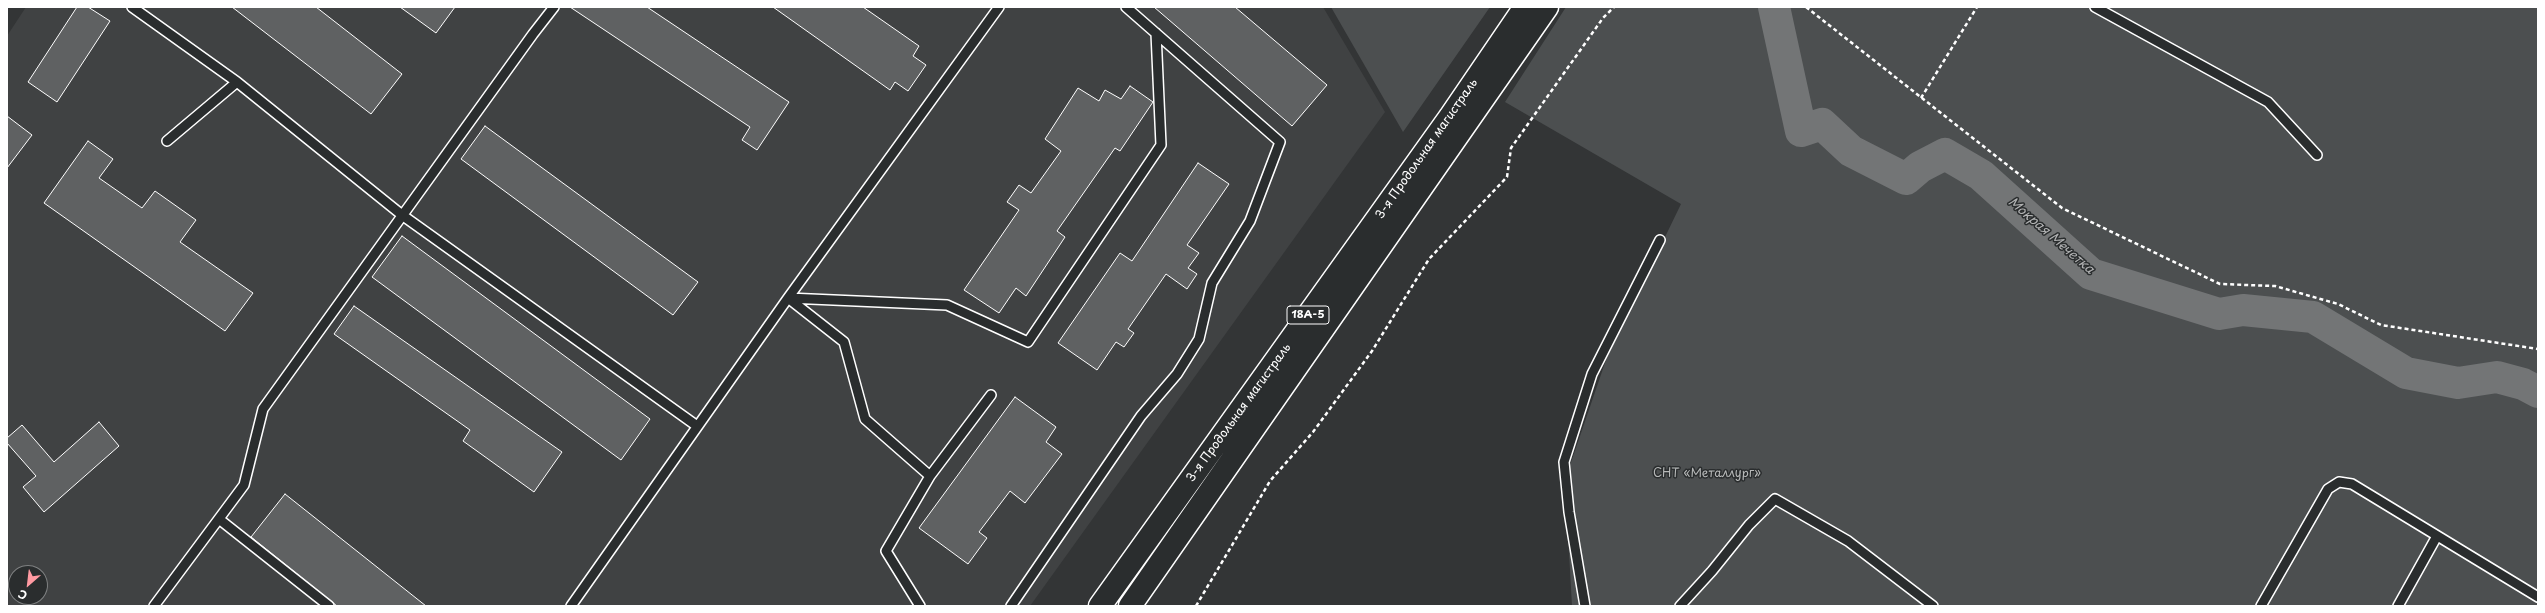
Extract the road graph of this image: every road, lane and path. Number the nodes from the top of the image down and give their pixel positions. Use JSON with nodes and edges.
{"nodes":[{"id":1,"x":133,"y":7,"type":"edge"},
{"id":2,"x":554,"y":7,"type":"edge"},
{"id":3,"x":999,"y":7,"type":"edge"},
{"id":4,"x":1126,"y":7,"type":"edge"},
{"id":5,"x":1547,"y":7,"type":"edge"},
{"id":6,"x":1614,"y":7,"type":"edge"},
{"id":7,"x":1806,"y":7,"type":"edge"},
{"id":8,"x":1977,"y":7,"type":"edge"},
{"id":9,"x":2095,"y":7,"type":"edge"},
{"id":10,"x":1523,"y":20,"type":"edge"},
{"id":11,"x":1156,"y":33,"type":"junction"},
{"id":12,"x":237,"y":82,"type":"junction"},
{"id":13,"x":1921,"y":98,"type":"junction"},
{"id":14,"x":167,"y":141,"type":"dead end"},
{"id":15,"x":2317,"y":155,"type":"dead end"},
{"id":16,"x":402,"y":215,"type":"junction"},
{"id":17,"x":1660,"y":240,"type":"dead end"},
{"id":18,"x":788,"y":298,"type":"junction"},
{"id":19,"x":2538,"y":349,"type":"edge"},
{"id":20,"x":991,"y":395,"type":"dead end"},
{"id":21,"x":697,"y":426,"type":"junction"},
{"id":22,"x":930,"y":476,"type":"junction"},
{"id":23,"x":219,"y":519,"type":"junction"},
{"id":24,"x":2437,"y":536,"type":"junction"},
{"id":25,"x":2538,"y":597,"type":"edge"},
{"id":26,"x":154,"y":606,"type":"edge"},
{"id":27,"x":329,"y":606,"type":"edge"},
{"id":28,"x":571,"y":606,"type":"edge"},
{"id":29,"x":920,"y":606,"type":"edge"},
{"id":30,"x":1011,"y":606,"type":"edge"},
{"id":31,"x":1100,"y":606,"type":"edge"},
{"id":32,"x":1130,"y":606,"type":"edge"},
{"id":33,"x":1196,"y":606,"type":"edge"},
{"id":34,"x":1585,"y":606,"type":"edge"},
{"id":35,"x":1680,"y":606,"type":"edge"},
{"id":36,"x":1933,"y":606,"type":"edge"},
{"id":37,"x":2261,"y":606,"type":"edge"},
{"id":38,"x":2398,"y":606,"type":"edge"}],
"edges":[{"from":1,"to":12,"type":"lane"},
{"from":2,"to":16,"type":"lane"},
{"from":3,"to":18,"type":"lane"},
{"from":4,"to":11,"type":"lane"},
{"from":5,"to":10,"type":"highway","number":"18А-5"},
{"from":6,"to":33,"type":"path"},
{"from":7,"to":13,"type":"path"},
{"from":8,"to":13,"type":"path"},
{"from":9,"to":15,"type":"lane"},
{"from":10,"to":31,"type":"highway","name":"3-я Продольная магистраль","number":"18А-5"},
{"from":10,"to":32,"type":"highway","name":"3-я Продольная магистраль","number":"18А-5"},
{"from":11,"to":18,"type":"lane"},
{"from":11,"to":30,"type":"lane"},
{"from":12,"to":14,"type":"lane"},
{"from":12,"to":16,"type":"lane"},
{"from":13,"to":19,"type":"path"},
{"from":16,"to":21,"type":"lane"},
{"from":16,"to":23,"type":"lane"},
{"from":17,"to":34,"type":"lane"},
{"from":18,"to":21,"type":"lane"},
{"from":18,"to":22,"type":"lane"},
{"from":20,"to":22,"type":"lane"},
{"from":21,"to":28,"type":"lane"},
{"from":22,"to":29,"type":"lane"},
{"from":23,"to":26,"type":"lane"},
{"from":23,"to":27,"type":"lane"},
{"from":24,"to":25,"type":"lane"},
{"from":24,"to":37,"type":"lane"},
{"from":24,"to":38,"type":"lane"},
{"from":35,"to":36,"type":"lane"}]}
